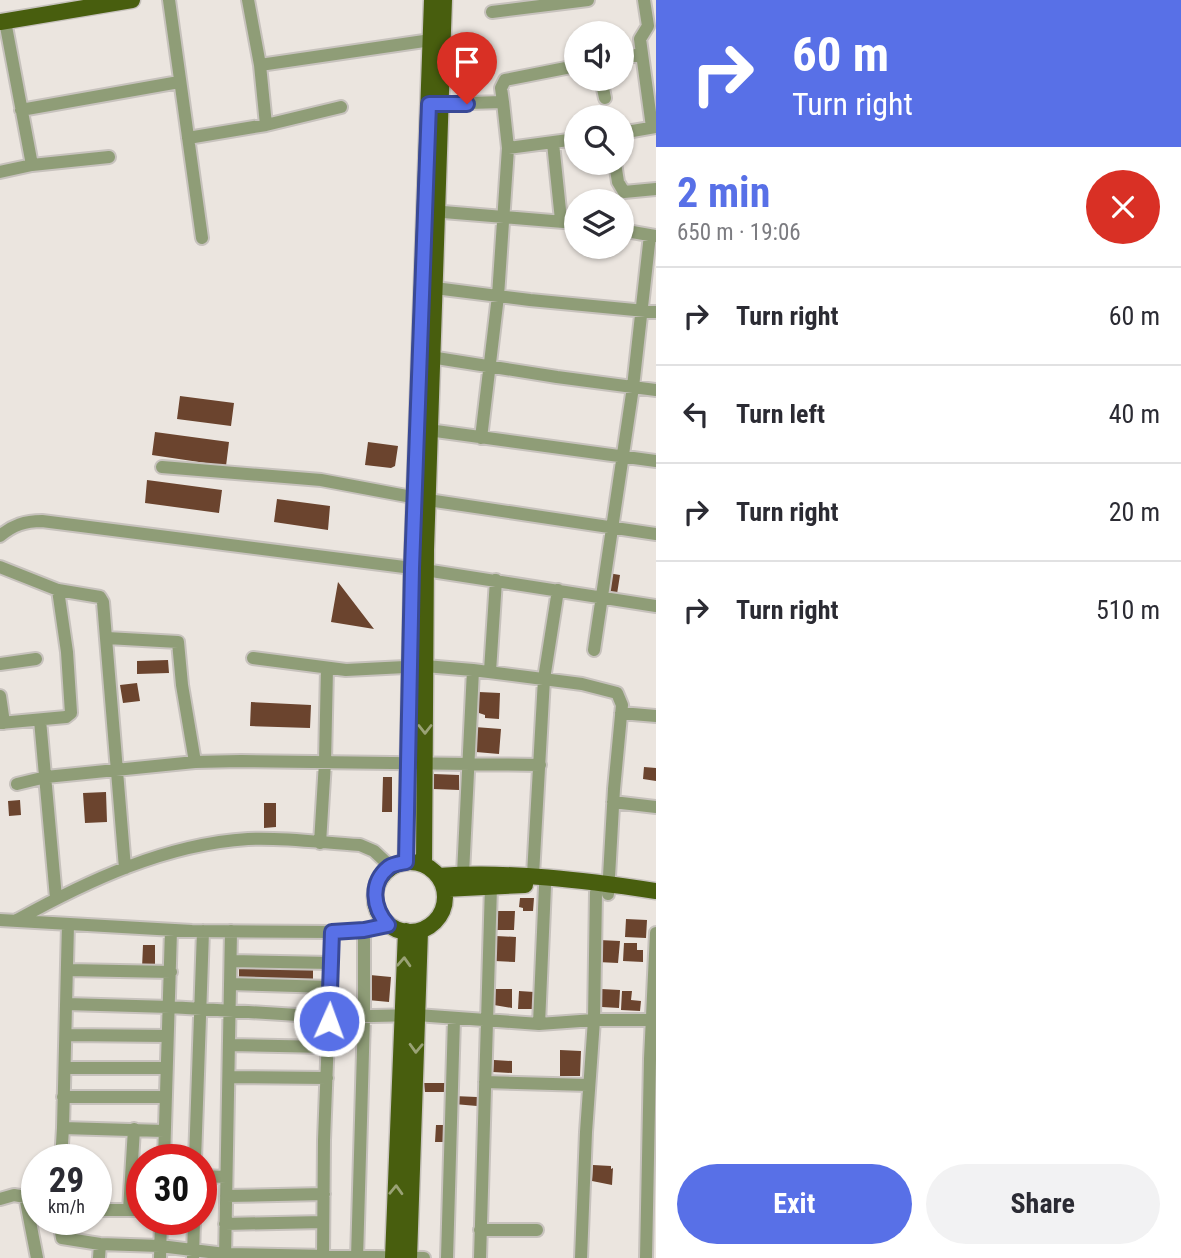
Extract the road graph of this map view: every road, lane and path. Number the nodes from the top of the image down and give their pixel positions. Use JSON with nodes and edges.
{"nodes":[{"id":1,"x":132,"y":0,"type":"edge"},
{"id":2,"x":169,"y":0,"type":"edge"},
{"id":3,"x":248,"y":0,"type":"edge"},
{"id":4,"x":432,"y":0,"type":"edge"},
{"id":5,"x":444,"y":0,"type":"edge"},
{"id":6,"x":588,"y":0,"type":"edge"},
{"id":7,"x":644,"y":0,"type":"edge"},
{"id":8,"x":492,"y":12,"type":"dead end"},
{"id":9,"x":3,"y":21,"type":"edge"},
{"id":10,"x":431,"y":40,"type":"junction"},
{"id":11,"x":641,"y":54,"type":"junction"},
{"id":12,"x":634,"y":55,"type":"edge"},
{"id":13,"x":260,"y":65,"type":"junction"},
{"id":14,"x":564,"y":68,"type":"edge"},
{"id":15,"x":179,"y":82,"type":"junction"},
{"id":16,"x":604,"y":91,"type":"edge"},
{"id":17,"x":605,"y":98,"type":"dead end"},
{"id":18,"x":503,"y":102,"type":"junction"},
{"id":19,"x":435,"y":104,"type":"junction"},
{"id":20,"x":341,"y":107,"type":"dead end"},
{"id":21,"x":21,"y":110,"type":"junction"},
{"id":22,"x":265,"y":125,"type":"junction"},
{"id":23,"x":654,"y":127,"type":"edge"},
{"id":24,"x":634,"y":131,"type":"edge"},
{"id":25,"x":188,"y":138,"type":"junction"},
{"id":26,"x":564,"y":142,"type":"edge"},
{"id":27,"x":553,"y":144,"type":"junction"},
{"id":28,"x":508,"y":148,"type":"junction"},
{"id":29,"x":109,"y":158,"type":"dead end"},
{"id":30,"x":32,"y":165,"type":"junction"},
{"id":31,"x":0,"y":172,"type":"edge"},
{"id":32,"x":617,"y":175,"type":"edge"},
{"id":33,"x":656,"y":189,"type":"edge"},
{"id":34,"x":431,"y":211,"type":"junction"},
{"id":35,"x":504,"y":218,"type":"junction"},
{"id":36,"x":561,"y":220,"type":"junction"},
{"id":37,"x":564,"y":221,"type":"edge"},
{"id":38,"x":634,"y":232,"type":"edge"},
{"id":39,"x":653,"y":236,"type":"edge"},
{"id":40,"x":202,"y":238,"type":"dead end"},
{"id":41,"x":429,"y":287,"type":"junction"},
{"id":42,"x":498,"y":296,"type":"junction"},
{"id":43,"x":641,"y":310,"type":"junction"},
{"id":44,"x":656,"y":312,"type":"edge"},
{"id":45,"x":426,"y":356,"type":"junction"},
{"id":46,"x":490,"y":367,"type":"junction"},
{"id":47,"x":634,"y":387,"type":"junction"},
{"id":48,"x":656,"y":390,"type":"edge"},
{"id":49,"x":424,"y":430,"type":"junction"},
{"id":50,"x":481,"y":438,"type":"junction"},
{"id":51,"x":624,"y":458,"type":"junction"},
{"id":52,"x":656,"y":461,"type":"edge"},
{"id":53,"x":162,"y":467,"type":"dead end"},
{"id":54,"x":421,"y":498,"type":"junction"},
{"id":55,"x":611,"y":527,"type":"junction"},
{"id":56,"x":656,"y":534,"type":"edge"},
{"id":57,"x":0,"y":536,"type":"edge"},
{"id":58,"x":0,"y":567,"type":"edge"},
{"id":59,"x":419,"y":569,"type":"junction"},
{"id":60,"x":496,"y":580,"type":"junction"},
{"id":61,"x":58,"y":590,"type":"junction"},
{"id":62,"x":558,"y":590,"type":"junction"},
{"id":63,"x":601,"y":597,"type":"junction"},
{"id":64,"x":656,"y":606,"type":"edge"},
{"id":65,"x":107,"y":638,"type":"junction"},
{"id":66,"x":593,"y":650,"type":"dead end"},
{"id":67,"x":253,"y":658,"type":"dead end"},
{"id":68,"x":36,"y":659,"type":"dead end"},
{"id":69,"x":0,"y":664,"type":"edge"},
{"id":70,"x":418,"y":667,"type":"junction"},
{"id":71,"x":327,"y":668,"type":"junction"},
{"id":72,"x":473,"y":670,"type":"junction"},
{"id":73,"x":489,"y":671,"type":"junction"},
{"id":74,"x":544,"y":679,"type":"junction"},
{"id":75,"x":0,"y":696,"type":"edge"},
{"id":76,"x":621,"y":713,"type":"junction"},
{"id":77,"x":656,"y":716,"type":"edge"},
{"id":78,"x":40,"y":720,"type":"junction"},
{"id":79,"x":2,"y":723,"type":"edge"},
{"id":80,"x":195,"y":762,"type":"junction"},
{"id":81,"x":326,"y":762,"type":"junction"},
{"id":82,"x":407,"y":762,"type":"junction"},
{"id":83,"x":425,"y":763,"type":"junction"},
{"id":84,"x":469,"y":763,"type":"junction"},
{"id":85,"x":540,"y":765,"type":"junction"},
{"id":86,"x":117,"y":769,"type":"junction"},
{"id":87,"x":46,"y":777,"type":"junction"},
{"id":88,"x":17,"y":784,"type":"dead end"},
{"id":89,"x":613,"y":802,"type":"junction"},
{"id":90,"x":656,"y":807,"type":"edge"},
{"id":91,"x":320,"y":843,"type":"junction"},
{"id":92,"x":398,"y":864,"type":"junction"},
{"id":93,"x":424,"y":865,"type":"junction"},
{"id":94,"x":125,"y":868,"type":"junction"},
{"id":95,"x":463,"y":874,"type":"junction"},
{"id":96,"x":539,"y":881,"type":"junction"},
{"id":97,"x":441,"y":882,"type":"junction"},
{"id":98,"x":491,"y":886,"type":"junction"},
{"id":99,"x":605,"y":889,"type":"junction"},
{"id":100,"x":656,"y":891,"type":"edge"},
{"id":101,"x":56,"y":898,"type":"junction"},
{"id":102,"x":656,"y":900,"type":"edge"},
{"id":103,"x":0,"y":920,"type":"edge"},
{"id":104,"x":17,"y":920,"type":"junction"},
{"id":105,"x":68,"y":924,"type":"junction"},
{"id":106,"x":388,"y":925,"type":"junction"},
{"id":107,"x":172,"y":930,"type":"junction"},
{"id":108,"x":231,"y":930,"type":"junction"},
{"id":109,"x":364,"y":930,"type":"junction"},
{"id":110,"x":203,"y":931,"type":"junction"},
{"id":111,"x":413,"y":931,"type":"junction"},
{"id":112,"x":332,"y":932,"type":"junction"},
{"id":113,"x":656,"y":933,"type":"edge"},
{"id":114,"x":231,"y":961,"type":"junction"},
{"id":115,"x":331,"y":963,"type":"junction"},
{"id":116,"x":68,"y":970,"type":"junction"},
{"id":117,"x":171,"y":972,"type":"junction"},
{"id":118,"x":230,"y":984,"type":"junction"},
{"id":119,"x":330,"y":987,"type":"junction"},
{"id":120,"x":66,"y":1004,"type":"junction"},
{"id":121,"x":170,"y":1007,"type":"junction"},
{"id":122,"x":200,"y":1009,"type":"junction"},
{"id":123,"x":230,"y":1012,"type":"junction"},
{"id":124,"x":409,"y":1015,"type":"junction"},
{"id":125,"x":329,"y":1017,"type":"junction"},
{"id":126,"x":364,"y":1017,"type":"junction"},
{"id":127,"x":454,"y":1019,"type":"junction"},
{"id":128,"x":488,"y":1020,"type":"junction"},
{"id":129,"x":594,"y":1020,"type":"junction"},
{"id":130,"x":654,"y":1020,"type":"edge"},
{"id":131,"x":539,"y":1024,"type":"junction"},
{"id":132,"x":67,"y":1035,"type":"junction"},
{"id":133,"x":167,"y":1036,"type":"junction"},
{"id":134,"x":229,"y":1045,"type":"junction"},
{"id":135,"x":328,"y":1047,"type":"junction"},
{"id":136,"x":65,"y":1068,"type":"junction"},
{"id":137,"x":166,"y":1068,"type":"junction"},
{"id":138,"x":229,"y":1077,"type":"junction"},
{"id":139,"x":327,"y":1078,"type":"junction"},
{"id":140,"x":485,"y":1082,"type":"junction"},
{"id":141,"x":589,"y":1085,"type":"junction"},
{"id":142,"x":63,"y":1097,"type":"junction"},
{"id":143,"x":166,"y":1097,"type":"junction"},
{"id":144,"x":63,"y":1128,"type":"junction"},
{"id":145,"x":134,"y":1129,"type":"junction"},
{"id":146,"x":164,"y":1131,"type":"junction"},
{"id":147,"x":62,"y":1144,"type":"edge"},
{"id":148,"x":134,"y":1144,"type":"edge"},
{"id":149,"x":164,"y":1144,"type":"edge"},
{"id":150,"x":196,"y":1144,"type":"edge"},
{"id":151,"x":217,"y":1177,"type":"edge"},
{"id":152,"x":226,"y":1177,"type":"junction"},
{"id":153,"x":324,"y":1194,"type":"junction"},
{"id":154,"x":1,"y":1196,"type":"edge"},
{"id":155,"x":226,"y":1196,"type":"junction"},
{"id":156,"x":21,"y":1197,"type":"edge"},
{"id":157,"x":323,"y":1223,"type":"junction"},
{"id":158,"x":225,"y":1224,"type":"junction"},
{"id":159,"x":480,"y":1230,"type":"junction"},
{"id":160,"x":537,"y":1230,"type":"dead end"},
{"id":161,"x":35,"y":1235,"type":"edge"},
{"id":162,"x":62,"y":1235,"type":"edge"},
{"id":163,"x":194,"y":1235,"type":"edge"},
{"id":164,"x":100,"y":1244,"type":"junction"},
{"id":165,"x":131,"y":1252,"type":"edge"},
{"id":166,"x":160,"y":1252,"type":"edge"},
{"id":167,"x":193,"y":1254,"type":"edge"},
{"id":168,"x":225,"y":1256,"type":"edge"},
{"id":169,"x":323,"y":1257,"type":"edge"},
{"id":170,"x":357,"y":1257,"type":"edge"},
{"id":171,"x":406,"y":1257,"type":"edge"},
{"id":172,"x":37,"y":1258,"type":"edge"},
{"id":173,"x":99,"y":1258,"type":"edge"},
{"id":174,"x":447,"y":1258,"type":"edge"},
{"id":175,"x":480,"y":1258,"type":"edge"},
{"id":176,"x":581,"y":1258,"type":"edge"},
{"id":177,"x":646,"y":1258,"type":"edge"}],
"edges":[{"from":1,"to":9,"type":"main road"},
{"from":2,"to":15,"type":"street"},
{"from":3,"to":13,"type":"street"},
{"from":4,"to":10,"type":"main road"},
{"from":5,"to":19,"type":"main road"},
{"from":6,"to":8,"type":"street"},
{"from":7,"to":11,"type":"street"},
{"from":9,"to":21,"type":"street"},
{"from":10,"to":13,"type":"street"},
{"from":10,"to":19,"type":"main road"},
{"from":11,"to":12,"type":"street"},
{"from":11,"to":23,"type":"street"},
{"from":13,"to":22,"type":"street"},
{"from":14,"to":18,"type":"street"},
{"from":15,"to":21,"type":"street"},
{"from":15,"to":25,"type":"street"},
{"from":16,"to":17,"type":"street"},
{"from":18,"to":19,"type":"street"},
{"from":18,"to":28,"type":"street"},
{"from":19,"to":34,"type":"main road"},
{"from":20,"to":22,"type":"street"},
{"from":21,"to":30,"type":"street"},
{"from":22,"to":25,"type":"street"},
{"from":23,"to":24,"type":"street"},
{"from":25,"to":40,"type":"street"},
{"from":26,"to":27,"type":"street"},
{"from":27,"to":28,"type":"street"},
{"from":27,"to":36,"type":"street"},
{"from":28,"to":35,"type":"street"},
{"from":29,"to":30,"type":"street"},
{"from":30,"to":31,"type":"street"},
{"from":32,"to":33,"type":"street"},
{"from":34,"to":35,"type":"street"},
{"from":34,"to":41,"type":"main road"},
{"from":35,"to":36,"type":"street"},
{"from":35,"to":42,"type":"street"},
{"from":36,"to":37,"type":"street"},
{"from":38,"to":39,"type":"street"},
{"from":39,"to":43,"type":"street"},
{"from":41,"to":42,"type":"street"},
{"from":41,"to":45,"type":"main road"},
{"from":42,"to":43,"type":"street"},
{"from":42,"to":46,"type":"street"},
{"from":43,"to":44,"type":"street"},
{"from":43,"to":47,"type":"street"},
{"from":45,"to":46,"type":"street"},
{"from":45,"to":49,"type":"main road"},
{"from":46,"to":47,"type":"street"},
{"from":46,"to":50,"type":"street"},
{"from":47,"to":48,"type":"street"},
{"from":47,"to":51,"type":"street"},
{"from":49,"to":50,"type":"street"},
{"from":49,"to":54,"type":"main road"},
{"from":50,"to":51,"type":"street"},
{"from":51,"to":52,"type":"street"},
{"from":51,"to":55,"type":"street"},
{"from":53,"to":54,"type":"street"},
{"from":54,"to":55,"type":"street"},
{"from":54,"to":59,"type":"main road"},
{"from":55,"to":56,"type":"street"},
{"from":55,"to":63,"type":"street"},
{"from":57,"to":59,"type":"street"},
{"from":58,"to":61,"type":"street"},
{"from":59,"to":60,"type":"street"},
{"from":59,"to":70,"type":"main road"},
{"from":60,"to":62,"type":"street"},
{"from":60,"to":73,"type":"street"},
{"from":61,"to":65,"type":"street"},
{"from":61,"to":78,"type":"street"},
{"from":62,"to":63,"type":"street"},
{"from":62,"to":74,"type":"street"},
{"from":63,"to":64,"type":"street"},
{"from":63,"to":66,"type":"street"},
{"from":65,"to":80,"type":"street"},
{"from":65,"to":86,"type":"street"},
{"from":67,"to":71,"type":"street"},
{"from":68,"to":69,"type":"street"},
{"from":70,"to":71,"type":"street"},
{"from":70,"to":72,"type":"street"},
{"from":70,"to":82,"type":"main road"},
{"from":70,"to":83,"type":"main road","one_way":true},
{"from":71,"to":81,"type":"street"},
{"from":72,"to":73,"type":"street"},
{"from":72,"to":84,"type":"street"},
{"from":73,"to":74,"type":"street"},
{"from":74,"to":76,"type":"street"},
{"from":74,"to":85,"type":"street"},
{"from":75,"to":79,"type":"street"},
{"from":76,"to":77,"type":"street"},
{"from":76,"to":89,"type":"street"},
{"from":78,"to":79,"type":"street"},
{"from":78,"to":87,"type":"street"},
{"from":80,"to":81,"type":"street"},
{"from":80,"to":86,"type":"street"},
{"from":81,"to":82,"type":"street"},
{"from":81,"to":91,"type":"street"},
{"from":82,"to":83,"type":"street"},
{"from":82,"to":92,"type":"main road"},
{"from":83,"to":84,"type":"street"},
{"from":83,"to":93,"type":"main road"},
{"from":84,"to":85,"type":"street"},
{"from":84,"to":95,"type":"street"},
{"from":85,"to":96,"type":"street"},
{"from":86,"to":87,"type":"street"},
{"from":86,"to":94,"type":"street"},
{"from":87,"to":88,"type":"street"},
{"from":87,"to":101,"type":"street"},
{"from":89,"to":90,"type":"street"},
{"from":89,"to":99,"type":"street"},
{"from":91,"to":92,"type":"street"},
{"from":91,"to":94,"type":"street"},
{"from":92,"to":93,"type":"main road"},
{"from":92,"to":106,"type":"main road"},
{"from":93,"to":97,"type":"main road"},
{"from":94,"to":101,"type":"street"},
{"from":95,"to":96,"type":"main road"},
{"from":95,"to":97,"type":"main road"},
{"from":96,"to":98,"type":"main road"},
{"from":96,"to":99,"type":"main road"},
{"from":96,"to":131,"type":"street"},
{"from":97,"to":98,"type":"main road"},
{"from":97,"to":111,"type":"main road"},
{"from":98,"to":128,"type":"street"},
{"from":99,"to":100,"type":"main road"},
{"from":99,"to":102,"type":"main road"},
{"from":99,"to":129,"type":"street"},
{"from":101,"to":104,"type":"street"},
{"from":103,"to":104,"type":"street"},
{"from":104,"to":105,"type":"street"},
{"from":105,"to":107,"type":"street"},
{"from":105,"to":116,"type":"street"},
{"from":106,"to":109,"type":"street"},
{"from":106,"to":111,"type":"main road"},
{"from":107,"to":110,"type":"street"},
{"from":107,"to":117,"type":"street"},
{"from":108,"to":110,"type":"street"},
{"from":108,"to":112,"type":"street"},
{"from":108,"to":114,"type":"street"},
{"from":109,"to":112,"type":"street"},
{"from":109,"to":126,"type":"street"},
{"from":110,"to":122,"type":"street"},
{"from":111,"to":124,"type":"main road"},
{"from":112,"to":115,"type":"street"},
{"from":113,"to":130,"type":"street"},
{"from":114,"to":115,"type":"street"},
{"from":114,"to":118,"type":"street"},
{"from":115,"to":119,"type":"street"},
{"from":116,"to":117,"type":"street"},
{"from":116,"to":120,"type":"street"},
{"from":117,"to":121,"type":"street"},
{"from":118,"to":119,"type":"street"},
{"from":118,"to":123,"type":"street"},
{"from":119,"to":125,"type":"street"},
{"from":120,"to":121,"type":"street"},
{"from":120,"to":132,"type":"street"},
{"from":121,"to":122,"type":"street"},
{"from":121,"to":133,"type":"street"},
{"from":122,"to":123,"type":"street"},
{"from":122,"to":150,"type":"street"},
{"from":123,"to":125,"type":"street"},
{"from":123,"to":134,"type":"street"},
{"from":124,"to":126,"type":"street"},
{"from":124,"to":127,"type":"street"},
{"from":124,"to":171,"type":"main road"},
{"from":125,"to":126,"type":"street"},
{"from":125,"to":135,"type":"street"},
{"from":126,"to":170,"type":"street"},
{"from":127,"to":128,"type":"street"},
{"from":127,"to":174,"type":"street"},
{"from":128,"to":131,"type":"street"},
{"from":128,"to":140,"type":"street"},
{"from":129,"to":130,"type":"street"},
{"from":129,"to":131,"type":"street"},
{"from":129,"to":141,"type":"street"},
{"from":130,"to":177,"type":"street"},
{"from":132,"to":133,"type":"street"},
{"from":132,"to":136,"type":"street"},
{"from":133,"to":137,"type":"street"},
{"from":134,"to":135,"type":"street"},
{"from":134,"to":138,"type":"street"},
{"from":135,"to":139,"type":"street"},
{"from":136,"to":137,"type":"street"},
{"from":136,"to":142,"type":"street"},
{"from":137,"to":143,"type":"street"},
{"from":138,"to":139,"type":"street"},
{"from":138,"to":152,"type":"street"},
{"from":139,"to":153,"type":"street"},
{"from":140,"to":141,"type":"street"},
{"from":140,"to":159,"type":"street"},
{"from":141,"to":176,"type":"street"},
{"from":142,"to":143,"type":"street"},
{"from":142,"to":144,"type":"street"},
{"from":143,"to":146,"type":"street"},
{"from":144,"to":145,"type":"street"},
{"from":144,"to":147,"type":"street"},
{"from":145,"to":146,"type":"street"},
{"from":145,"to":148,"type":"street"},
{"from":146,"to":149,"type":"street"},
{"from":151,"to":152,"type":"street"},
{"from":152,"to":155,"type":"street"},
{"from":153,"to":155,"type":"street"},
{"from":153,"to":157,"type":"street"},
{"from":154,"to":156,"type":"street"},
{"from":155,"to":158,"type":"street"},
{"from":157,"to":158,"type":"street"},
{"from":157,"to":169,"type":"street"},
{"from":158,"to":168,"type":"street"},
{"from":159,"to":160,"type":"street"},
{"from":159,"to":175,"type":"street"},
{"from":161,"to":172,"type":"street"},
{"from":162,"to":164,"type":"street"},
{"from":163,"to":167,"type":"street"},
{"from":164,"to":165,"type":"street"},
{"from":164,"to":173,"type":"street"},
{"from":165,"to":166,"type":"street"},
{"from":166,"to":167,"type":"street"},
{"from":167,"to":168,"type":"street"},
{"from":168,"to":169,"type":"street"},
{"from":169,"to":170,"type":"street"},
{"from":170,"to":171,"type":"street"}]}
